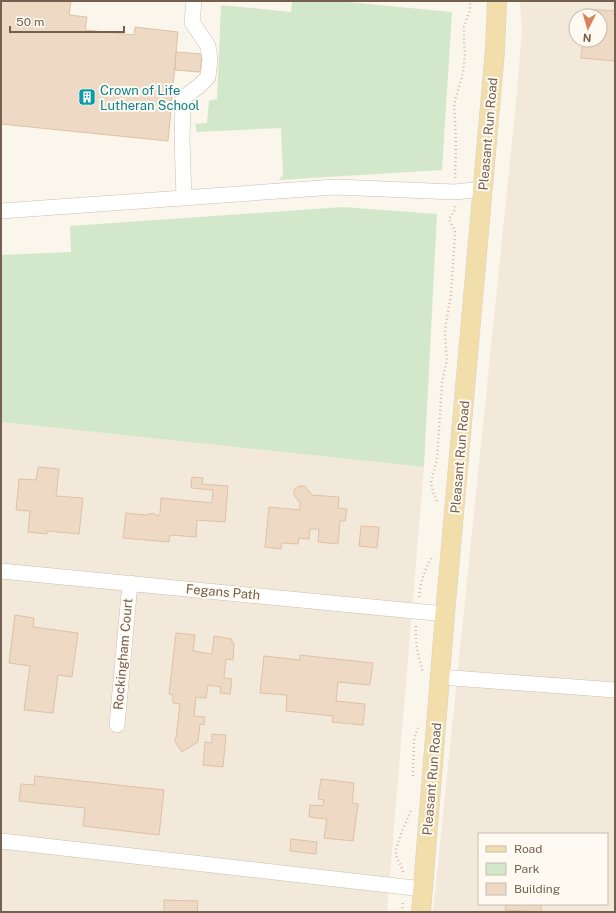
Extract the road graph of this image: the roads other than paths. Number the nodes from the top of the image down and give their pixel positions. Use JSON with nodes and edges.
{"nodes":[{"id":1,"x":194,"y":1,"type":"edge"},
{"id":2,"x":498,"y":1,"type":"edge"},
{"id":3,"x":483,"y":189,"type":"junction"},
{"id":4,"x":184,"y":198,"type":"junction"},
{"id":5,"x":1,"y":211,"type":"edge"},
{"id":6,"x":1,"y":571,"type":"edge"},
{"id":7,"x":130,"y":583,"type":"junction"},
{"id":8,"x":445,"y":614,"type":"junction"},
{"id":9,"x":432,"y":676,"type":"junction"},
{"id":10,"x":615,"y":690,"type":"edge"},
{"id":11,"x":117,"y":725,"type":"dead end"},
{"id":12,"x":1,"y":841,"type":"edge"},
{"id":13,"x":423,"y":889,"type":"junction"},
{"id":14,"x":421,"y":912,"type":"edge"}],
"edges":[{"from":1,"to":4,"type":"street"},
{"from":2,"to":3,"type":"main road","name":"Pleasant Run Road"},
{"from":3,"to":4,"type":"street"},
{"from":3,"to":8,"type":"main road","name":"Pleasant Run Road"},
{"from":4,"to":5,"type":"street"},
{"from":6,"to":7,"type":"street","name":"Fegans Path"},
{"from":7,"to":8,"type":"street","name":"Fegans Path"},
{"from":7,"to":11,"type":"street","name":"Rockingham Court"},
{"from":8,"to":9,"type":"main road","name":"Pleasant Run Road"},
{"from":9,"to":10,"type":"street"},
{"from":9,"to":13,"type":"main road","name":"Pleasant Run Road"},
{"from":12,"to":13,"type":"street"},
{"from":13,"to":14,"type":"main road","name":"Pleasant Run Road"}]}
